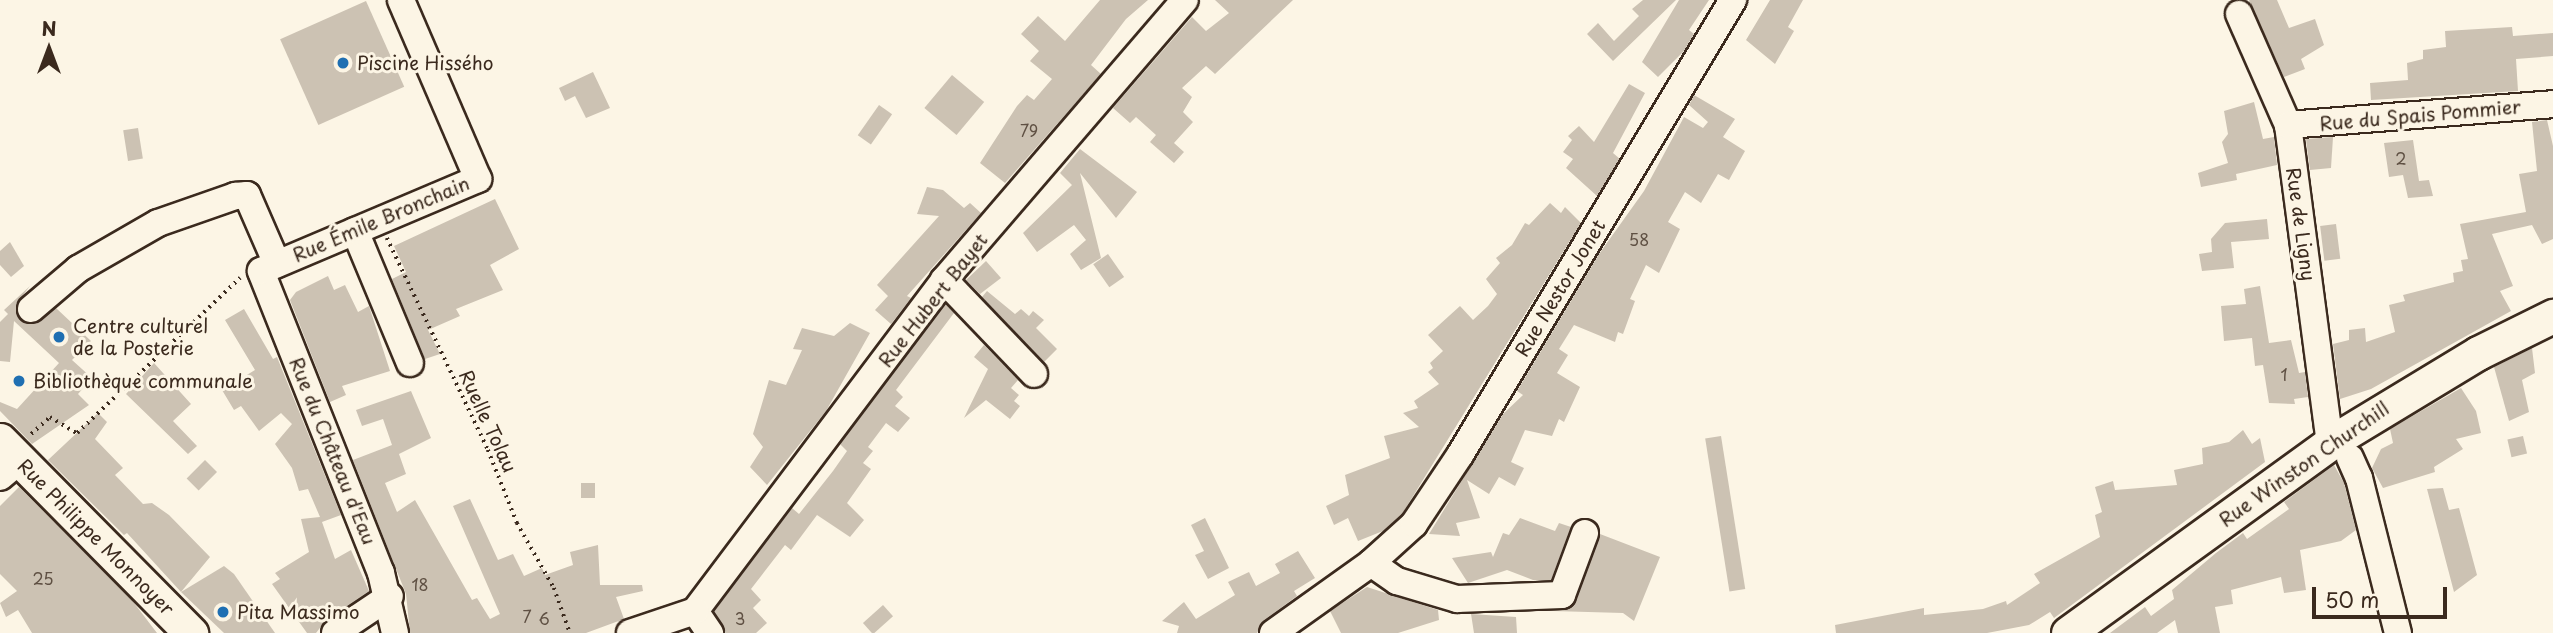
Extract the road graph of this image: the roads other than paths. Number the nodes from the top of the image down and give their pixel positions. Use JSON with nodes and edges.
{"nodes":[{"id":1,"x":401,"y":0,"type":"edge"},
{"id":2,"x":1185,"y":0,"type":"edge"},
{"id":3,"x":1733,"y":0,"type":"edge"},
{"id":4,"x":2239,"y":13,"type":"dead end"},
{"id":5,"x":2553,"y":104,"type":"edge"},
{"id":6,"x":2288,"y":125,"type":"junction"},
{"id":7,"x":367,"y":226,"type":"junction"},
{"id":8,"x":269,"y":267,"type":"junction"},
{"id":9,"x":944,"y":281,"type":"junction"},
{"id":10,"x":31,"y":309,"type":"dead end"},
{"id":11,"x":2553,"y":316,"type":"edge"},
{"id":12,"x":410,"y":363,"type":"dead end"},
{"id":13,"x":1034,"y":374,"type":"dead end"},
{"id":14,"x":2341,"y":449,"type":"junction"},
{"id":15,"x":8,"y":457,"type":"edge"},
{"id":16,"x":1586,"y":533,"type":"dead end"},
{"id":17,"x":1371,"y":564,"type":"junction"},
{"id":18,"x":390,"y":596,"type":"junction"},
{"id":19,"x":695,"y":611,"type":"junction"},
{"id":20,"x":191,"y":633,"type":"edge"},
{"id":21,"x":335,"y":633,"type":"edge"},
{"id":22,"x":395,"y":633,"type":"edge"},
{"id":23,"x":630,"y":633,"type":"edge"},
{"id":24,"x":710,"y":633,"type":"edge"},
{"id":25,"x":1273,"y":633,"type":"edge"},
{"id":26,"x":2068,"y":633,"type":"edge"},
{"id":27,"x":2398,"y":633,"type":"edge"}],
"edges":[{"from":1,"to":7,"type":"street","name":"Rue Émile Bronchain"},
{"from":2,"to":9,"type":"street","name":"Rue Hubert Bayet"},
{"from":3,"to":17,"type":"street","name":"Rue Nestor Jonet"},
{"from":4,"to":6,"type":"street","name":"Rue de Ligny"},
{"from":5,"to":6,"type":"street","name":"Rue du Spais Pommier"},
{"from":6,"to":14,"type":"street","name":"Rue de Ligny"},
{"from":7,"to":8,"type":"street","name":"Rue Émile Bronchain"},
{"from":7,"to":12,"type":"street"},
{"from":8,"to":10,"type":"street","name":"Rue du Château d'Eau"},
{"from":8,"to":18,"type":"street","name":"Rue du Château d'Eau"},
{"from":9,"to":13,"type":"street"},
{"from":9,"to":19,"type":"street","name":"Rue Hubert Bayet"},
{"from":11,"to":14,"type":"main road","name":"Rue Winston Churchill"},
{"from":14,"to":26,"type":"main road","name":"Rue Winston Churchill"},
{"from":14,"to":27,"type":"street","name":"Rue de Ligny"},
{"from":15,"to":20,"type":"main road","name":"Rue Philippe Monnoyer"},
{"from":16,"to":17,"type":"street"},
{"from":17,"to":25,"type":"street","name":"Rue Nestor Jonet"},
{"from":18,"to":21,"type":"street"},
{"from":18,"to":22,"type":"street","name":"Rue du Château d'Eau"},
{"from":19,"to":23,"type":"street"},
{"from":19,"to":24,"type":"street"}]}
